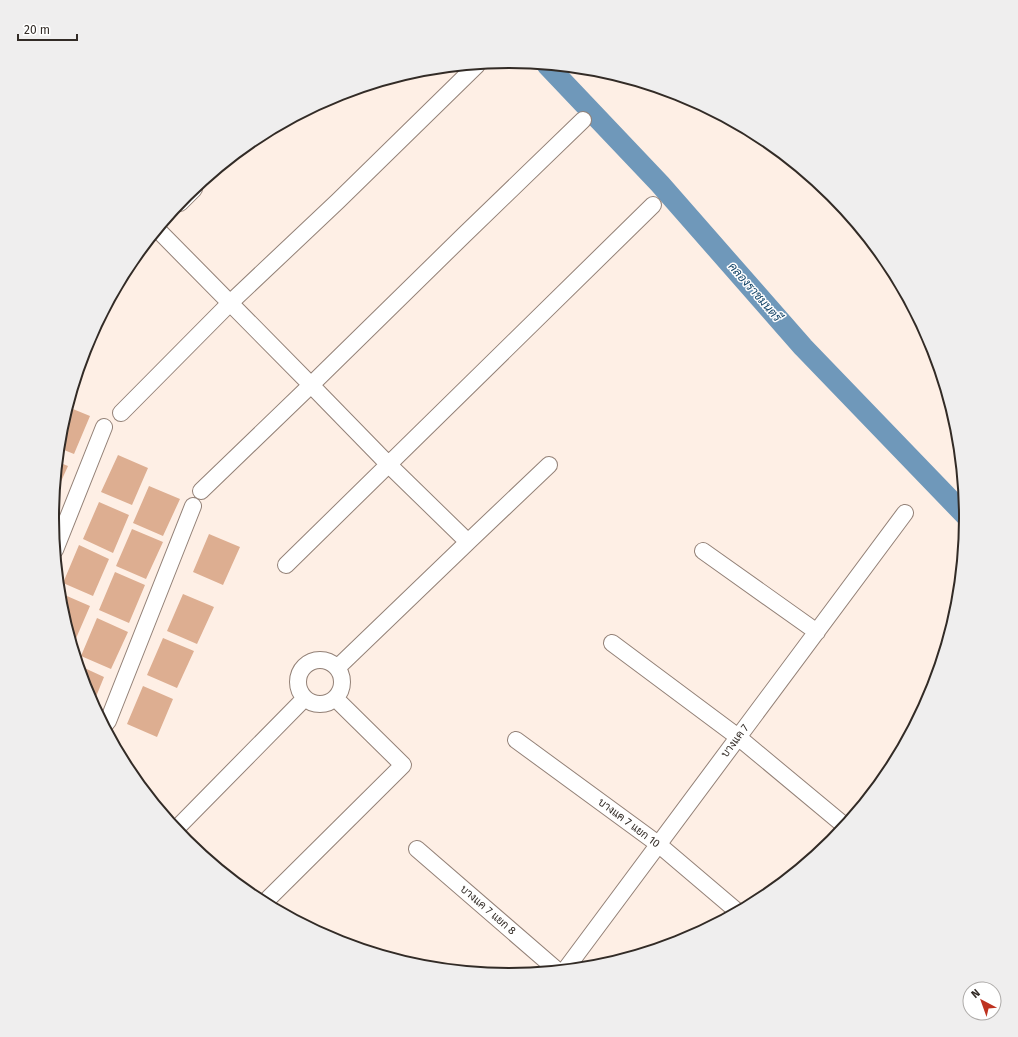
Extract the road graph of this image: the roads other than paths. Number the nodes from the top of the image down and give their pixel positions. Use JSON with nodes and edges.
{"nodes":[{"id":1,"x":472,"y":70,"type":"edge"},
{"id":2,"x":583,"y":120,"type":"dead end"},
{"id":3,"x":654,"y":204,"type":"dead end"},
{"id":4,"x":161,"y":234,"type":"edge"},
{"id":5,"x":230,"y":303,"type":"junction"},
{"id":6,"x":311,"y":385,"type":"junction"},
{"id":7,"x":120,"y":414,"type":"dead end"},
{"id":8,"x":104,"y":427,"type":"dead end"},
{"id":9,"x":389,"y":465,"type":"junction"},
{"id":10,"x":549,"y":465,"type":"dead end"},
{"id":11,"x":201,"y":491,"type":"dead end"},
{"id":12,"x":193,"y":506,"type":"dead end"},
{"id":13,"x":905,"y":513,"type":"dead end"},
{"id":14,"x":60,"y":538,"type":"edge"},
{"id":15,"x":468,"y":542,"type":"junction"},
{"id":16,"x":704,"y":551,"type":"dead end"},
{"id":17,"x":286,"y":566,"type":"dead end"},
{"id":18,"x":817,"y":632,"type":"junction"},
{"id":19,"x":612,"y":643,"type":"dead end"},
{"id":20,"x":337,"y":668,"type":"junction"},
{"id":21,"x":336,"y":698,"type":"junction"},
{"id":22,"x":304,"y":699,"type":"junction"},
{"id":23,"x":107,"y":722,"type":"edge"},
{"id":24,"x":738,"y":736,"type":"junction"},
{"id":25,"x":516,"y":740,"type":"dead end"},
{"id":26,"x":840,"y":822,"type":"edge"},
{"id":27,"x":180,"y":825,"type":"edge"},
{"id":28,"x":658,"y":844,"type":"junction"},
{"id":29,"x":417,"y":850,"type":"dead end"},
{"id":30,"x":268,"y":899,"type":"edge"},
{"id":31,"x":734,"y":908,"type":"edge"},
{"id":32,"x":569,"y":965,"type":"edge"},
{"id":33,"x":553,"y":967,"type":"edge"}],
"edges":[{"from":1,"to":5,"type":"street"},
{"from":2,"to":6,"type":"street"},
{"from":3,"to":9,"type":"street"},
{"from":4,"to":5,"type":"street"},
{"from":5,"to":6,"type":"street"},
{"from":5,"to":7,"type":"street"},
{"from":6,"to":9,"type":"street"},
{"from":6,"to":11,"type":"street"},
{"from":8,"to":14,"type":"street"},
{"from":9,"to":15,"type":"street"},
{"from":9,"to":17,"type":"street"},
{"from":10,"to":15,"type":"street"},
{"from":12,"to":23,"type":"street"},
{"from":13,"to":18,"type":"street","name":"บางแค 7"},
{"from":15,"to":20,"type":"street"},
{"from":16,"to":18,"type":"street"},
{"from":18,"to":24,"type":"street","name":"บางแค 7"},
{"from":19,"to":24,"type":"street"},
{"from":20,"to":21,"type":"street"},
{"from":20,"to":22,"type":"street"},
{"from":21,"to":22,"type":"street"},
{"from":21,"to":30,"type":"street"},
{"from":22,"to":27,"type":"street"},
{"from":24,"to":26,"type":"street"},
{"from":24,"to":28,"type":"street","name":"บางแค 7"},
{"from":25,"to":28,"type":"street","name":"บางแค 7 แยก 10"},
{"from":28,"to":31,"type":"street","name":"บางแค 7 แยก 10"},
{"from":28,"to":32,"type":"street","name":"บางแค 7"},
{"from":29,"to":33,"type":"street","name":"บางแค 7 แยก 8"}]}
